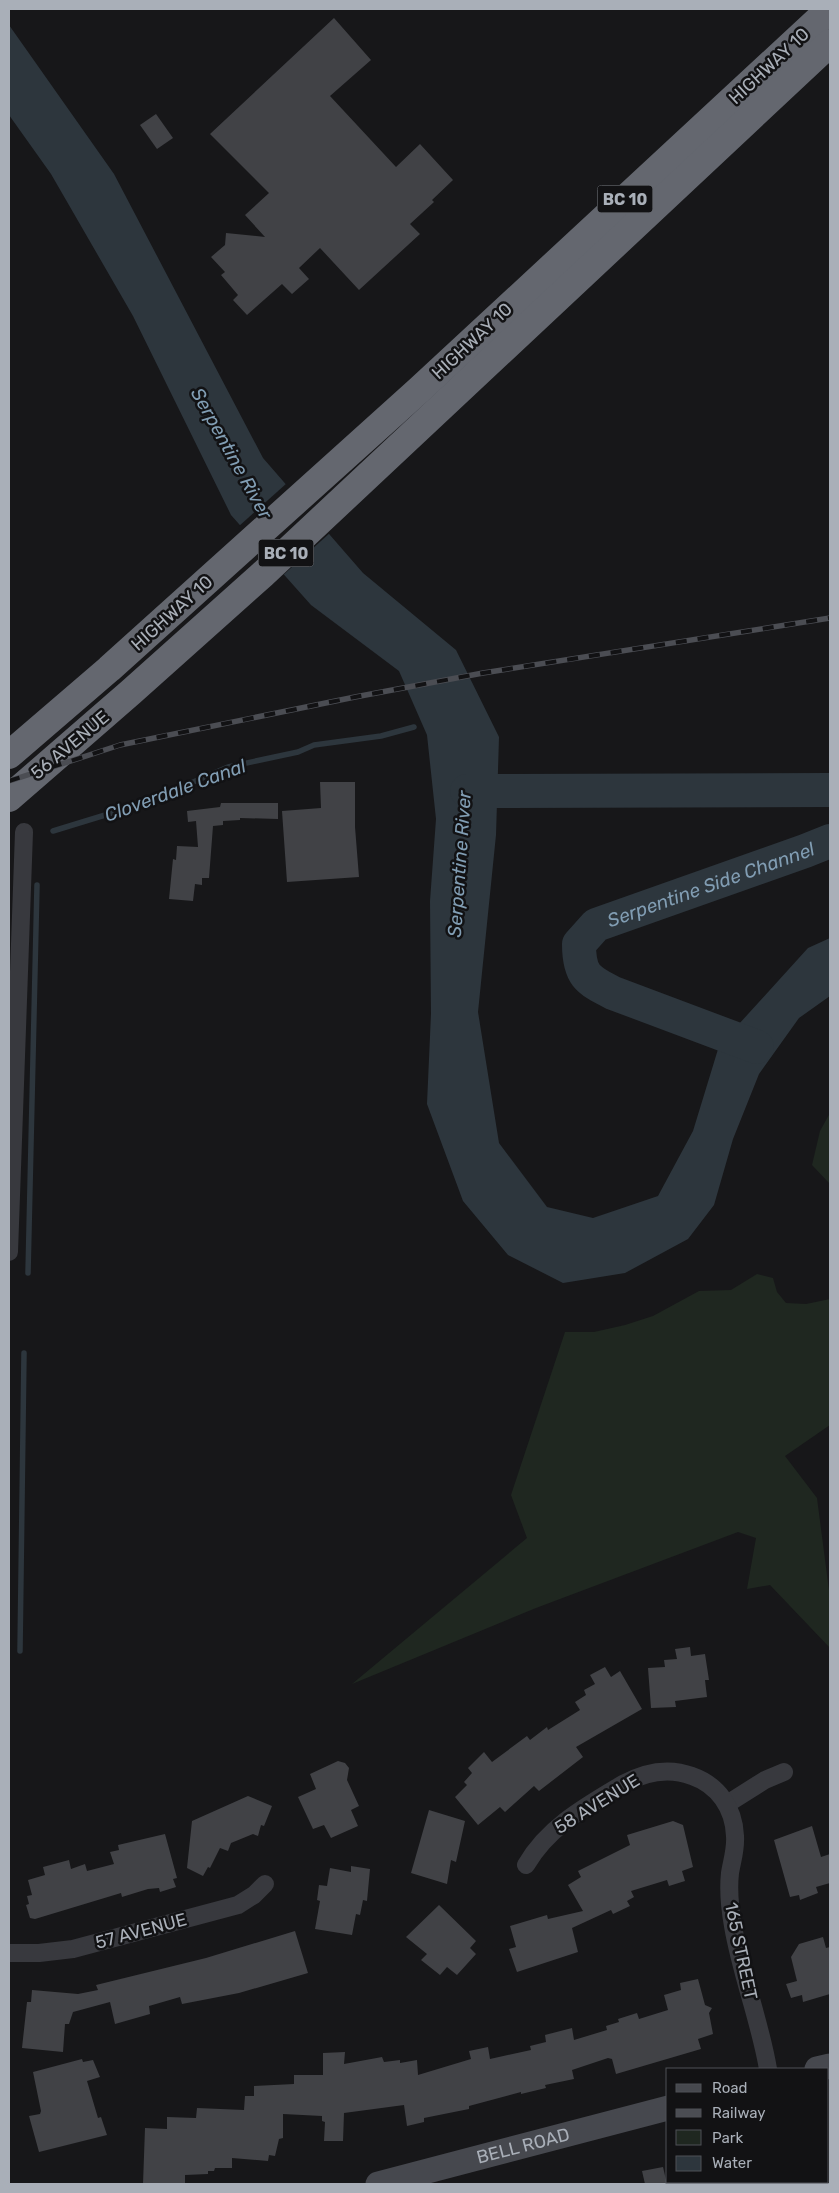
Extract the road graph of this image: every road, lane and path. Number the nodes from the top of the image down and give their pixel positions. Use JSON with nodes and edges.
{"nodes":[{"id":1,"x":830,"y":9,"type":"edge"},
{"id":2,"x":830,"y":44,"type":"edge"},
{"id":3,"x":109,"y":669,"type":"joint"},
{"id":4,"x":131,"y":692,"type":"joint"},
{"id":5,"x":9,"y":755,"type":"edge"},
{"id":6,"x":9,"y":798,"type":"edge"},
{"id":7,"x":24,"y":832,"type":"dead end"},
{"id":8,"x":9,"y":1252,"type":"edge"},
{"id":9,"x":784,"y":1772,"type":"dead end"},
{"id":10,"x":727,"y":1804,"type":"junction"},
{"id":11,"x":526,"y":1865,"type":"dead end"},
{"id":12,"x":265,"y":1884,"type":"dead end"},
{"id":13,"x":9,"y":1953,"type":"edge"},
{"id":14,"x":768,"y":2068,"type":"edge"},
{"id":15,"x":666,"y":2109,"type":"edge"},
{"id":16,"x":390,"y":2183,"type":"edge"}],
"edges":[{"from":1,"to":3,"type":"highway","name":"HIGHWAY 10","number":"BC 10"},
{"from":2,"to":4,"type":"highway","name":"HIGHWAY 10","number":"BC 10"},
{"from":3,"to":5,"type":"highway","name":"56 AVENUE","number":"BC 10"},
{"from":4,"to":6,"type":"highway","name":"56 AVENUE","number":"BC 10"},
{"from":7,"to":8,"type":"street"},
{"from":9,"to":10,"type":"street"},
{"from":10,"to":11,"type":"street","name":"58 AVENUE"},
{"from":10,"to":14,"type":"street","name":"165 STREET"},
{"from":12,"to":13,"type":"street","name":"57 AVENUE"},
{"from":15,"to":16,"type":"street","name":"BELL ROAD"}]}
